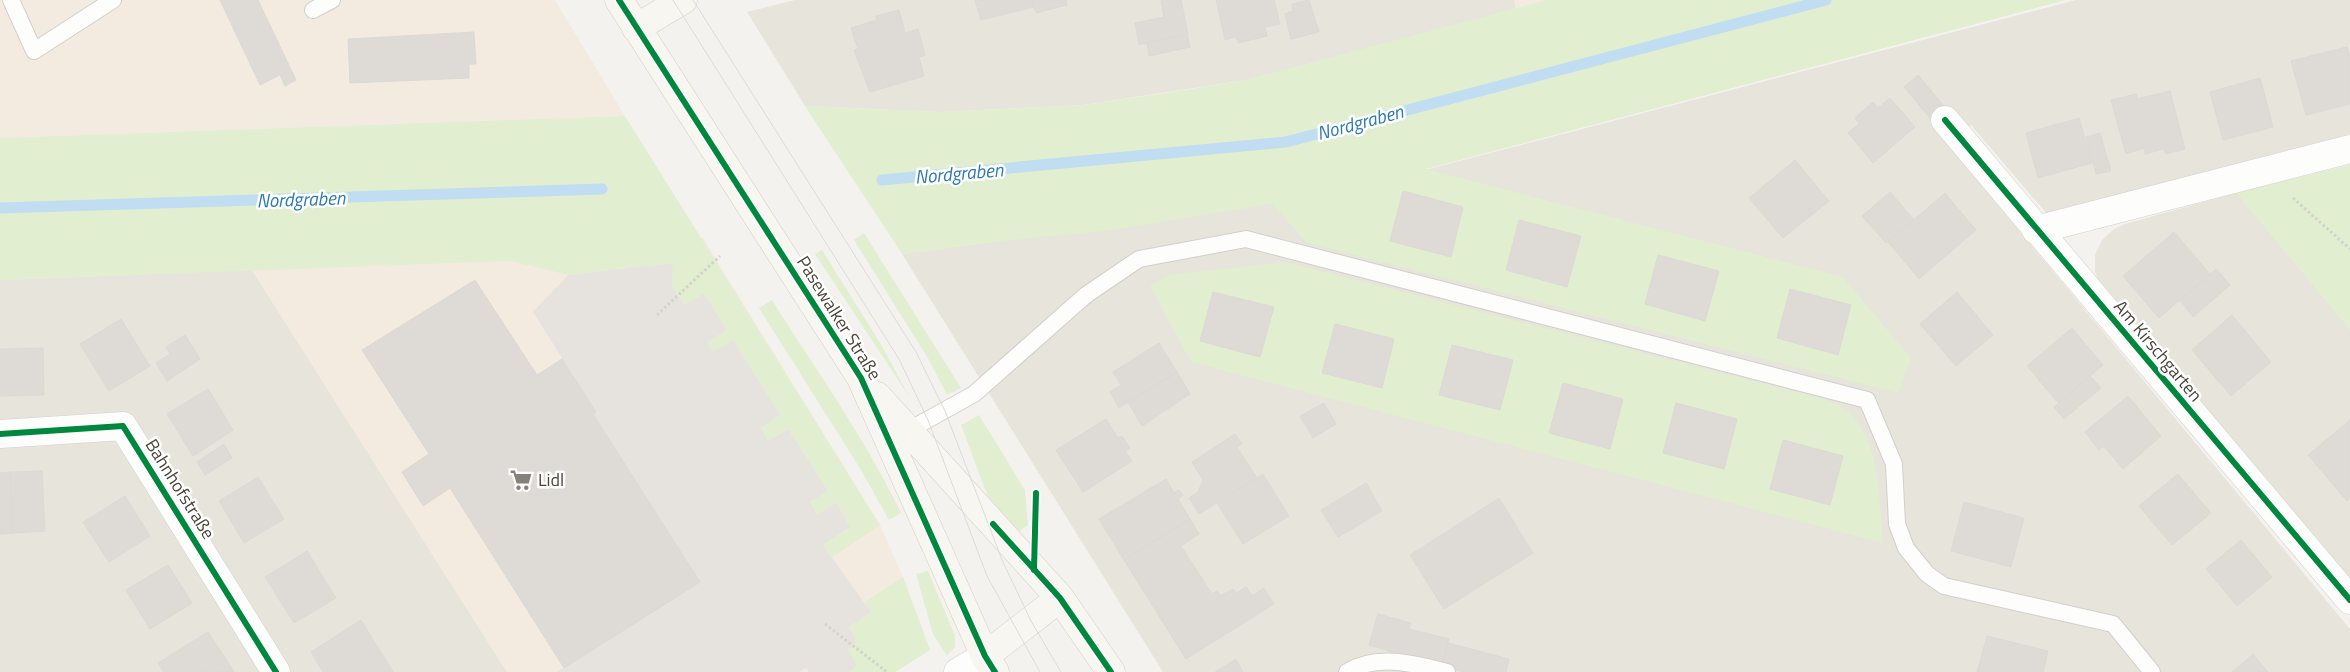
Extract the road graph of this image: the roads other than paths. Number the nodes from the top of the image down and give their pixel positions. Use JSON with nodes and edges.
{"nodes":[{"id":1,"x":11,"y":0,"type":"edge"},
{"id":2,"x":113,"y":0,"type":"edge"},
{"id":3,"x":332,"y":0,"type":"edge"},
{"id":4,"x":619,"y":0,"type":"edge"},
{"id":5,"x":683,"y":0,"type":"edge"},
{"id":6,"x":313,"y":10,"type":"dead end"},
{"id":7,"x":636,"y":28,"type":"junction"},
{"id":8,"x":1945,"y":120,"type":"dead end"},
{"id":9,"x":2350,"y":149,"type":"edge"},
{"id":10,"x":2036,"y":230,"type":"junction"},
{"id":11,"x":861,"y":378,"type":"junction"},
{"id":12,"x":909,"y":430,"type":"junction"},
{"id":13,"x":0,"y":434,"type":"edge"},
{"id":14,"x":1060,"y":598,"type":"junction"},
{"id":15,"x":2350,"y":600,"type":"edge"},
{"id":16,"x":990,"y":664,"type":"edge"},
{"id":17,"x":276,"y":672,"type":"edge"},
{"id":18,"x":958,"y":672,"type":"edge"},
{"id":19,"x":1111,"y":672,"type":"edge"},
{"id":20,"x":1347,"y":672,"type":"edge"},
{"id":21,"x":1446,"y":672,"type":"edge"},
{"id":22,"x":2152,"y":672,"type":"edge"}],
"edges":[{"from":1,"to":2,"type":"lane"},
{"from":3,"to":6,"type":"lane"},
{"from":4,"to":7,"type":"main road","name":"Pasewalker Straße"},
{"from":5,"to":7,"type":"main road"},
{"from":7,"to":11,"type":"main road","name":"Pasewalker Straße"},
{"from":8,"to":10,"type":"street","name":"Am Kirschgarten"},
{"from":9,"to":10,"type":"street"},
{"from":10,"to":15,"type":"street","name":"Am Kirschgarten"},
{"from":11,"to":12,"type":"main road","name":"Pasewalker Straße"},
{"from":11,"to":16,"type":"main road","name":"Pasewalker Straße"},
{"from":12,"to":14,"type":"main road","name":"Pasewalker Straße"},
{"from":12,"to":22,"type":"lane"},
{"from":13,"to":17,"type":"street","name":"Bahnhofstraße"},
{"from":14,"to":16,"type":"main road"},
{"from":14,"to":19,"type":"main road","name":"Pasewalker Straße"},
{"from":16,"to":18,"type":"street"},
{"from":20,"to":21,"type":"lane"}]}
